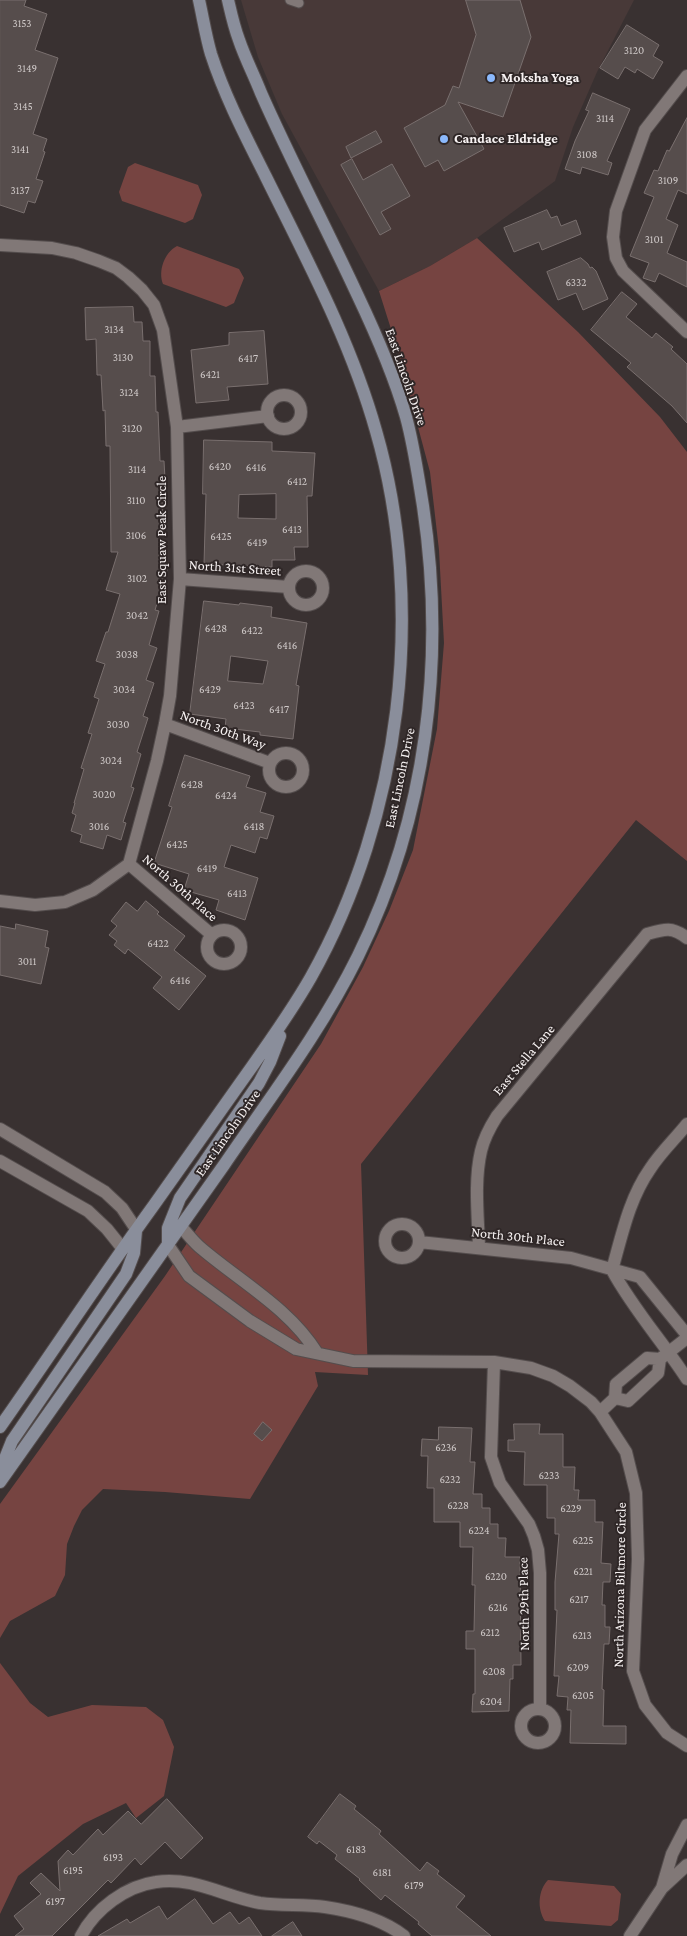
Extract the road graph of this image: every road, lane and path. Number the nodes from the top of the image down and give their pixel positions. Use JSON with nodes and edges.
{"nodes":[{"id":1,"x":199,"y":0,"type":"edge"},
{"id":2,"x":228,"y":0,"type":"edge"},
{"id":3,"x":687,"y":76,"type":"edge"},
{"id":4,"x":0,"y":245,"type":"edge"},
{"id":5,"x":687,"y":332,"type":"edge"},
{"id":6,"x":268,"y":416,"type":"dead end"},
{"id":7,"x":177,"y":427,"type":"junction"},
{"id":8,"x":180,"y":579,"type":"junction"},
{"id":9,"x":289,"y":587,"type":"dead end"},
{"id":10,"x":165,"y":724,"type":"junction"},
{"id":11,"x":270,"y":763,"type":"dead end"},
{"id":12,"x":130,"y":864,"type":"junction"},
{"id":13,"x":0,"y":901,"type":"edge"},
{"id":14,"x":212,"y":935,"type":"dead end"},
{"id":15,"x":687,"y":938,"type":"edge"},
{"id":16,"x":286,"y":1019,"type":"junction"},
{"id":17,"x":687,"y":1124,"type":"edge"},
{"id":18,"x":0,"y":1129,"type":"edge"},
{"id":19,"x":0,"y":1160,"type":"edge"},
{"id":20,"x":181,"y":1227,"type":"junction"},
{"id":21,"x":136,"y":1229,"type":"junction"},
{"id":22,"x":419,"y":1242,"type":"dead end"},
{"id":23,"x":168,"y":1245,"type":"junction"},
{"id":24,"x":479,"y":1247,"type":"junction"},
{"id":25,"x":123,"y":1249,"type":"junction"},
{"id":26,"x":612,"y":1270,"type":"junction"},
{"id":27,"x":687,"y":1337,"type":"edge"},
{"id":28,"x":317,"y":1353,"type":"junction"},
{"id":29,"x":664,"y":1356,"type":"junction"},
{"id":30,"x":494,"y":1362,"type":"junction"},
{"id":31,"x":687,"y":1379,"type":"edge"},
{"id":32,"x":616,"y":1398,"type":"junction"},
{"id":33,"x":600,"y":1412,"type":"junction"},
{"id":34,"x":0,"y":1427,"type":"edge"},
{"id":35,"x":0,"y":1471,"type":"edge"},
{"id":36,"x":0,"y":1482,"type":"edge"},
{"id":37,"x":540,"y":1709,"type":"dead end"},
{"id":38,"x":687,"y":1746,"type":"edge"},
{"id":39,"x":687,"y":1825,"type":"edge"},
{"id":40,"x":687,"y":1865,"type":"edge"},
{"id":41,"x":662,"y":1888,"type":"junction"},
{"id":42,"x":81,"y":1936,"type":"edge"},
{"id":43,"x":404,"y":1936,"type":"edge"},
{"id":44,"x":630,"y":1936,"type":"edge"}],
"edges":[{"from":1,"to":16,"type":"main road","name":"East Lincoln Drive"},
{"from":2,"to":20,"type":"main road","name":"East Lincoln Drive"},
{"from":3,"to":5,"type":"street"},
{"from":4,"to":7,"type":"street","name":"East Squaw Peak Circle"},
{"from":6,"to":7,"type":"street"},
{"from":7,"to":8,"type":"street","name":"East Squaw Peak Circle"},
{"from":8,"to":9,"type":"street","name":"North 31st Street"},
{"from":8,"to":10,"type":"street","name":"East Squaw Peak Circle"},
{"from":10,"to":11,"type":"street","name":"North 30th Way"},
{"from":10,"to":12,"type":"street","name":"East Squaw Peak Circle"},
{"from":12,"to":13,"type":"street"},
{"from":12,"to":14,"type":"street","name":"North 30th Place"},
{"from":15,"to":24,"type":"street","name":"East Stella Lane"},
{"from":16,"to":21,"type":"main road","name":"East Lincoln Drive"},
{"from":16,"to":23,"type":"main road"},
{"from":17,"to":26,"type":"street"},
{"from":18,"to":21,"type":"street"},
{"from":19,"to":25,"type":"street"},
{"from":20,"to":23,"type":"main road","name":"East Lincoln Drive"},
{"from":20,"to":28,"type":"street"},
{"from":21,"to":25,"type":"main road","name":"East Lincoln Drive"},
{"from":21,"to":35,"type":"main road"},
{"from":22,"to":24,"type":"street","name":"North 30th Place"},
{"from":23,"to":28,"type":"street","name":"North Arizona Biltmore Circle"},
{"from":23,"to":36,"type":"main road","name":"East Lincoln Drive"},
{"from":24,"to":26,"type":"street","name":"North 30th Place"},
{"from":25,"to":34,"type":"main road","name":"East Lincoln Drive"},
{"from":26,"to":27,"type":"street","name":"North 30th Place"},
{"from":26,"to":29,"type":"street"},
{"from":27,"to":29,"type":"street"},
{"from":28,"to":30,"type":"street","name":"North Arizona Biltmore Circle"},
{"from":29,"to":31,"type":"street"},
{"from":29,"to":32,"type":"street"},
{"from":29,"to":32,"type":"street"},
{"from":30,"to":33,"type":"street","name":"North Arizona Biltmore Circle"},
{"from":30,"to":37,"type":"street","name":"North 29th Place"},
{"from":32,"to":33,"type":"street"},
{"from":33,"to":38,"type":"street","name":"North Arizona Biltmore Circle"},
{"from":39,"to":41,"type":"street"},
{"from":40,"to":41,"type":"street"},
{"from":41,"to":44,"type":"street"},
{"from":42,"to":43,"type":"street"}]}
